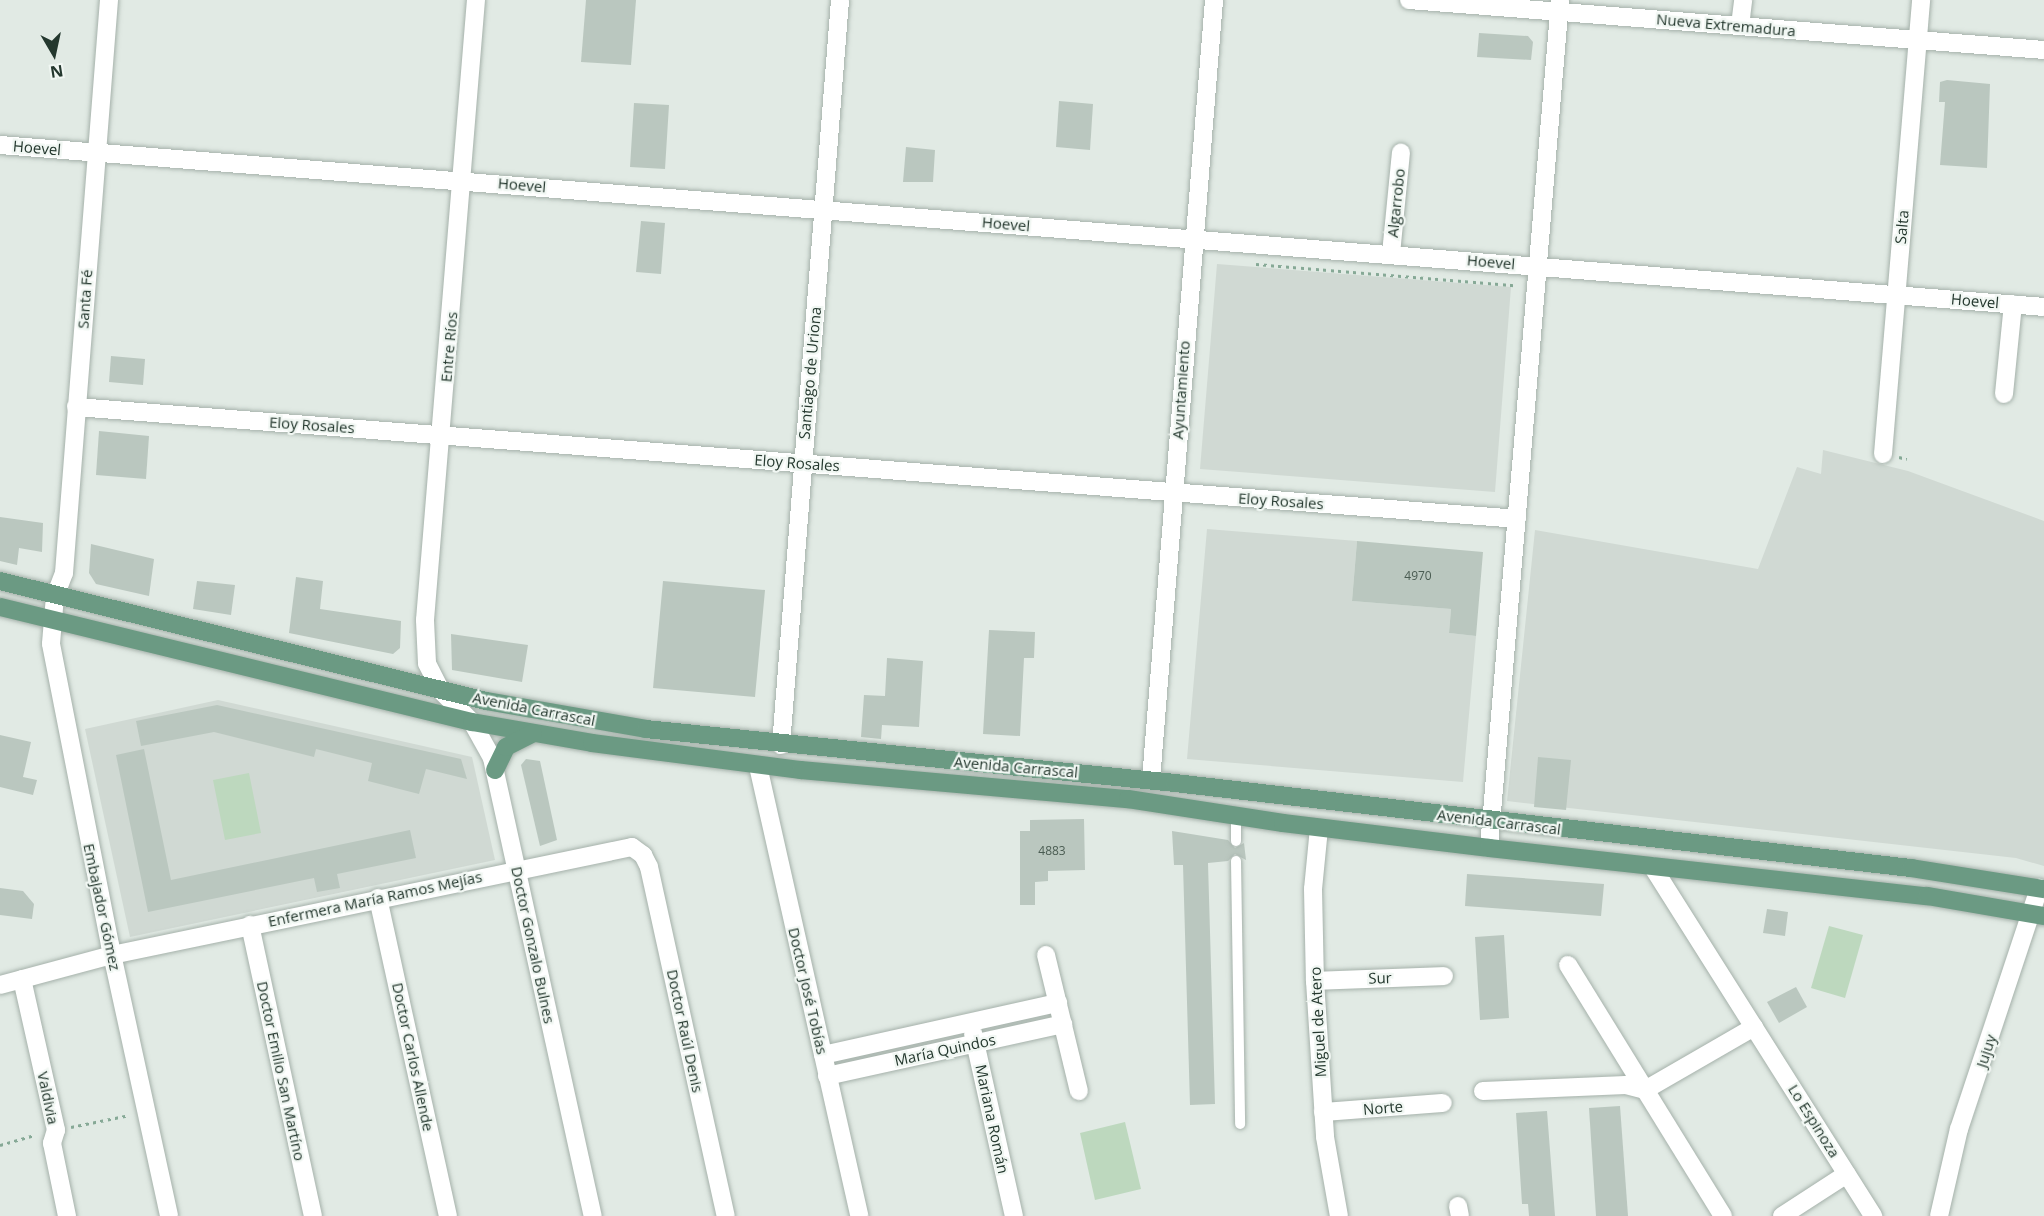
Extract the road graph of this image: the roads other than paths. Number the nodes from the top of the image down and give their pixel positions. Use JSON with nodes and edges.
{"nodes":[{"id":1,"x":109,"y":0,"type":"edge"},
{"id":2,"x":476,"y":0,"type":"edge"},
{"id":3,"x":840,"y":0,"type":"edge"},
{"id":4,"x":1214,"y":0,"type":"edge"},
{"id":5,"x":1408,"y":0,"type":"edge"},
{"id":6,"x":1743,"y":0,"type":"edge"},
{"id":7,"x":1921,"y":0,"type":"edge"},
{"id":8,"x":1559,"y":6,"type":"edge"},
{"id":9,"x":1740,"y":26,"type":"junction"},
{"id":10,"x":1917,"y":40,"type":"junction"},
{"id":11,"x":2044,"y":51,"type":"edge"},
{"id":12,"x":0,"y":145,"type":"edge"},
{"id":13,"x":1401,"y":152,"type":"dead end"},
{"id":14,"x":96,"y":153,"type":"junction"},
{"id":15,"x":462,"y":181,"type":"junction"},
{"id":16,"x":823,"y":209,"type":"junction"},
{"id":17,"x":1193,"y":238,"type":"junction"},
{"id":18,"x":1391,"y":254,"type":"junction"},
{"id":19,"x":1538,"y":266,"type":"junction"},
{"id":20,"x":1896,"y":295,"type":"junction"},
{"id":21,"x":2013,"y":304,"type":"junction"},
{"id":22,"x":2044,"y":307,"type":"edge"},
{"id":23,"x":2004,"y":394,"type":"dead end"},
{"id":24,"x":76,"y":407,"type":"junction"},
{"id":25,"x":441,"y":435,"type":"junction"},
{"id":26,"x":1883,"y":454,"type":"dead end"},
{"id":27,"x":803,"y":463,"type":"junction"},
{"id":28,"x":1173,"y":492,"type":"junction"},
{"id":29,"x":1517,"y":519,"type":"junction"},
{"id":30,"x":0,"y":581,"type":"edge"},
{"id":31,"x":55,"y":596,"type":"junction"},
{"id":32,"x":0,"y":607,"type":"edge"},
{"id":33,"x":51,"y":620,"type":"junction"},
{"id":34,"x":441,"y":691,"type":"junction"},
{"id":35,"x":472,"y":722,"type":"junction"},
{"id":36,"x":533,"y":733,"type":"junction"},
{"id":37,"x":781,"y":745,"type":"junction"},
{"id":38,"x":758,"y":766,"type":"junction"},
{"id":39,"x":495,"y":770,"type":"junction"},
{"id":40,"x":1151,"y":780,"type":"junction"},
{"id":41,"x":1236,"y":814,"type":"junction"},
{"id":42,"x":1491,"y":822,"type":"junction"},
{"id":43,"x":1319,"y":828,"type":"junction"},
{"id":44,"x":1236,"y":841,"type":"dead end"},
{"id":45,"x":1489,"y":848,"type":"junction"},
{"id":46,"x":638,"y":850,"type":"joint"},
{"id":47,"x":1236,"y":861,"type":"dead end"},
{"id":48,"x":1652,"y":866,"type":"junction"},
{"id":49,"x":516,"y":869,"type":"junction"},
{"id":50,"x":2042,"y":889,"type":"edge"},
{"id":51,"x":378,"y":898,"type":"junction"},
{"id":52,"x":2038,"y":915,"type":"edge"},
{"id":53,"x":250,"y":925,"type":"junction"},
{"id":54,"x":112,"y":954,"type":"junction"},
{"id":55,"x":1046,"y":954,"type":"dead end"},
{"id":56,"x":1568,"y":965,"type":"dead end"},
{"id":57,"x":1444,"y":976,"type":"dead end"},
{"id":58,"x":22,"y":979,"type":"junction"},
{"id":59,"x":1316,"y":981,"type":"junction"},
{"id":60,"x":0,"y":985,"type":"edge"},
{"id":61,"x":1058,"y":1003,"type":"junction"},
{"id":62,"x":971,"y":1022,"type":"junction"},
{"id":63,"x":1063,"y":1024,"type":"junction"},
{"id":64,"x":1754,"y":1027,"type":"junction"},
{"id":65,"x":975,"y":1043,"type":"junction"},
{"id":66,"x":823,"y":1055,"type":"junction"},
{"id":67,"x":827,"y":1076,"type":"junction"},
{"id":68,"x":1645,"y":1090,"type":"junction"},
{"id":69,"x":1079,"y":1091,"type":"dead end"},
{"id":70,"x":1483,"y":1091,"type":"dead end"},
{"id":71,"x":1443,"y":1103,"type":"dead end"},
{"id":72,"x":1323,"y":1112,"type":"junction"},
{"id":73,"x":1240,"y":1124,"type":"dead end"},
{"id":74,"x":1847,"y":1174,"type":"junction"},
{"id":75,"x":67,"y":1216,"type":"edge"},
{"id":76,"x":169,"y":1216,"type":"edge"},
{"id":77,"x":313,"y":1216,"type":"edge"},
{"id":78,"x":448,"y":1216,"type":"edge"},
{"id":79,"x":593,"y":1216,"type":"edge"},
{"id":80,"x":726,"y":1216,"type":"edge"},
{"id":81,"x":859,"y":1216,"type":"edge"},
{"id":82,"x":1014,"y":1216,"type":"edge"},
{"id":83,"x":1339,"y":1216,"type":"edge"},
{"id":84,"x":1723,"y":1216,"type":"edge"},
{"id":85,"x":1782,"y":1216,"type":"edge"},
{"id":86,"x":1873,"y":1216,"type":"edge"},
{"id":87,"x":1939,"y":1216,"type":"edge"}],
"edges":[{"from":1,"to":14,"type":"street","name":"Santa Fé"},
{"from":2,"to":15,"type":"street","name":"Entre Ríos"},
{"from":3,"to":16,"type":"street","name":"Santiago de Uriona"},
{"from":4,"to":17,"type":"street","name":"Ayuntamiento"},
{"from":5,"to":8,"type":"street","name":"Nueva Extremadura"},
{"from":6,"to":9,"type":"street"},
{"from":7,"to":10,"type":"street","name":"Salta"},
{"from":8,"to":9,"type":"street","name":"Nueva Extremadura"},
{"from":8,"to":19,"type":"street"},
{"from":9,"to":10,"type":"street","name":"Nueva Extremadura"},
{"from":10,"to":11,"type":"street","name":"Nueva Extremadura"},
{"from":10,"to":20,"type":"street","name":"Salta"},
{"from":12,"to":14,"type":"street","name":"Hoevel"},
{"from":13,"to":18,"type":"street","name":"Algarrobo"},
{"from":14,"to":15,"type":"street","name":"Hoevel"},
{"from":14,"to":24,"type":"street","name":"Santa Fé"},
{"from":15,"to":16,"type":"street","name":"Hoevel"},
{"from":15,"to":25,"type":"street","name":"Entre Ríos"},
{"from":16,"to":17,"type":"street","name":"Hoevel"},
{"from":16,"to":27,"type":"street","name":"Santiago de Uriona"},
{"from":17,"to":18,"type":"street","name":"Hoevel"},
{"from":17,"to":28,"type":"street","name":"Ayuntamiento"},
{"from":18,"to":19,"type":"street","name":"Hoevel"},
{"from":19,"to":20,"type":"street","name":"Hoevel"},
{"from":19,"to":29,"type":"street"},
{"from":20,"to":21,"type":"street","name":"Hoevel"},
{"from":20,"to":26,"type":"street","name":"Salta"},
{"from":21,"to":22,"type":"street","name":"Hoevel"},
{"from":21,"to":23,"type":"street","name":"Hoevel"},
{"from":24,"to":25,"type":"street","name":"Eloy Rosales"},
{"from":24,"to":31,"type":"street","name":"Santa Fé"},
{"from":25,"to":27,"type":"street","name":"Eloy Rosales"},
{"from":25,"to":34,"type":"street","name":"Entre Ríos"},
{"from":27,"to":28,"type":"street","name":"Eloy Rosales"},
{"from":27,"to":37,"type":"street","name":"Santiago de Uriona"},
{"from":28,"to":29,"type":"street","name":"Eloy Rosales"},
{"from":28,"to":40,"type":"street","name":"Ayuntamiento"},
{"from":29,"to":42,"type":"street"},
{"from":30,"to":31,"type":"main road","name":"Avenida Carrascal"},
{"from":31,"to":33,"type":"street","name":"Embajador Gómez"},
{"from":31,"to":34,"type":"main road","name":"Avenida Carrascal"},
{"from":32,"to":33,"type":"main road","name":"Avenida Carrascal"},
{"from":33,"to":35,"type":"main road","name":"Avenida Carrascal"},
{"from":33,"to":54,"type":"street","name":"Embajador Gómez"},
{"from":34,"to":35,"type":"street","name":"Doctor Gonzalo Bulnes"},
{"from":34,"to":37,"type":"main road","name":"Avenida Carrascal"},
{"from":35,"to":36,"type":"main road","name":"Avenida Carrascal"},
{"from":35,"to":39,"type":"street","name":"Doctor Gonzalo Bulnes"},
{"from":36,"to":38,"type":"main road","name":"Avenida Carrascal"},
{"from":36,"to":39,"type":"main road"},
{"from":37,"to":40,"type":"main road","name":"Avenida Carrascal"},
{"from":38,"to":41,"type":"main road","name":"Avenida Carrascal"},
{"from":38,"to":66,"type":"street","name":"Doctor José Tobías"},
{"from":39,"to":49,"type":"street","name":"Doctor Gonzalo Bulnes"},
{"from":40,"to":42,"type":"main road","name":"Avenida Carrascal"},
{"from":41,"to":43,"type":"main road","name":"Avenida Carrascal"},
{"from":41,"to":44,"type":"lane"},
{"from":42,"to":45,"type":"street"},
{"from":42,"to":50,"type":"main road","name":"Avenida Carrascal"},
{"from":43,"to":45,"type":"main road","name":"Avenida Carrascal"},
{"from":43,"to":59,"type":"street","name":"Miguel de Atero"},
{"from":45,"to":48,"type":"main road","name":"Avenida Carrascal"},
{"from":46,"to":49,"type":"street","name":"Enfermera María Ramos Mejías"},
{"from":46,"to":80,"type":"street","name":"Doctor Raúl Denis"},
{"from":47,"to":73,"type":"lane"},
{"from":48,"to":52,"type":"main road","name":"Avenida Carrascal"},
{"from":48,"to":64,"type":"street","name":"Lo Espinoza"},
{"from":49,"to":51,"type":"street","name":"Enfermera María Ramos Mejías"},
{"from":49,"to":79,"type":"street","name":"Doctor Gonzalo Bulnes"},
{"from":50,"to":52,"type":"street","name":"Jujuy"},
{"from":51,"to":53,"type":"street","name":"Enfermera María Ramos Mejías"},
{"from":51,"to":78,"type":"street","name":"Doctor Carlos Allende"},
{"from":52,"to":87,"type":"street","name":"Jujuy"},
{"from":53,"to":54,"type":"street","name":"Enfermera María Ramos Mejías"},
{"from":53,"to":77,"type":"street","name":"Doctor Emilio San Martíno"},
{"from":54,"to":58,"type":"street","name":"Enfermera María Ramos Mejías"},
{"from":54,"to":76,"type":"street","name":"Embajador Gómez"},
{"from":55,"to":61,"type":"street"},
{"from":56,"to":68,"type":"street"},
{"from":57,"to":59,"type":"street","name":"Sur"},
{"from":58,"to":60,"type":"street","name":"Enfermera María Ramos Mejías"},
{"from":58,"to":75,"type":"street","name":"Valdivia"},
{"from":59,"to":72,"type":"street","name":"Miguel de Atero"},
{"from":61,"to":62,"type":"street","name":"María Quindos"},
{"from":61,"to":63,"type":"street"},
{"from":62,"to":65,"type":"street","name":"Mariana Román"},
{"from":62,"to":66,"type":"street","name":"María Quindos"},
{"from":63,"to":65,"type":"street","name":"María Quindos"},
{"from":63,"to":69,"type":"street"},
{"from":64,"to":68,"type":"street"},
{"from":64,"to":74,"type":"street","name":"Lo Espinoza"},
{"from":65,"to":67,"type":"street","name":"María Quindos"},
{"from":65,"to":82,"type":"street","name":"Mariana Román"},
{"from":66,"to":67,"type":"street","name":"Doctor José Tobías"},
{"from":67,"to":81,"type":"street","name":"Doctor José Tobías"},
{"from":68,"to":70,"type":"street"},
{"from":68,"to":84,"type":"street"},
{"from":71,"to":72,"type":"street","name":"Norte"},
{"from":72,"to":83,"type":"street","name":"Miguel de Atero"},
{"from":74,"to":85,"type":"street"},
{"from":74,"to":86,"type":"street","name":"Lo Espinoza"}]}
